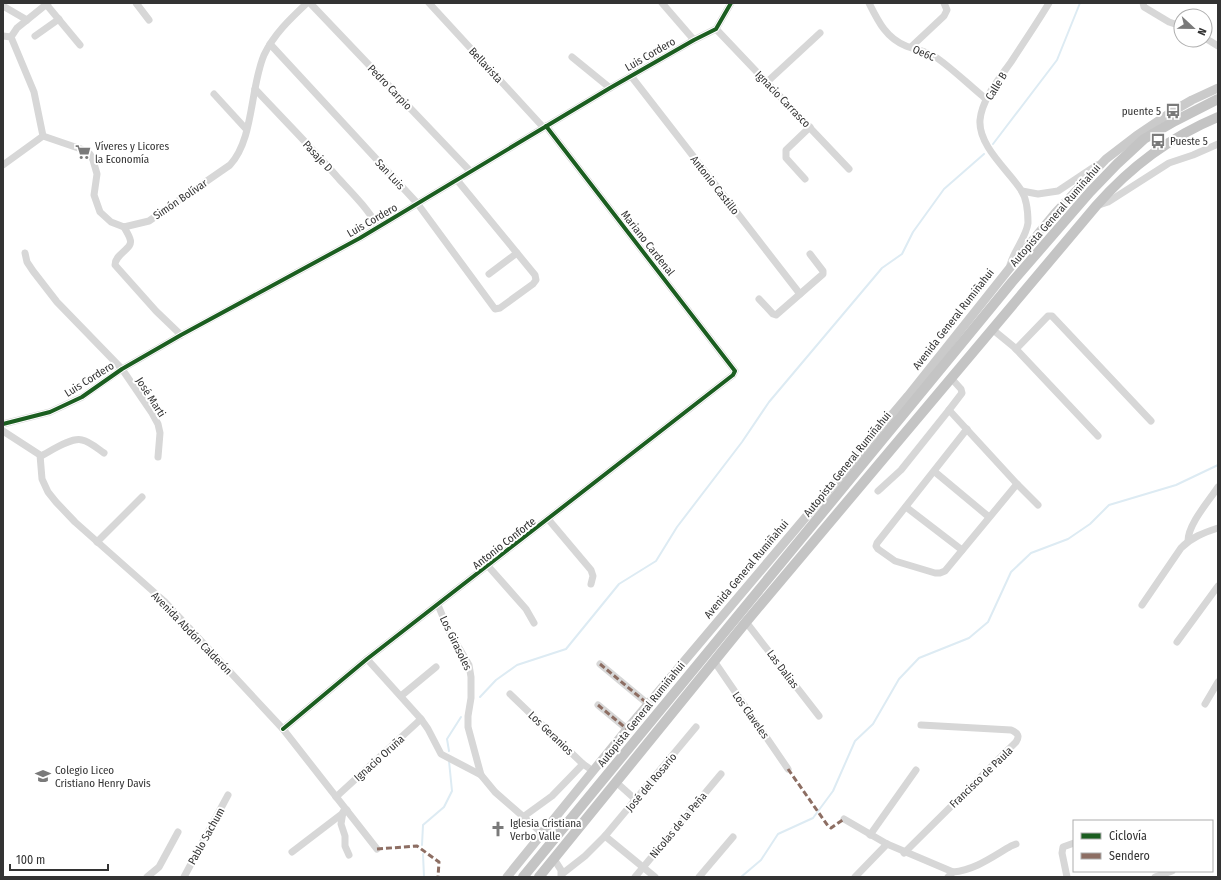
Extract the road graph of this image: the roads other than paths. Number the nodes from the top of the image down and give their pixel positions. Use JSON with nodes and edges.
{"nodes":[{"id":1,"x":136,"y":3,"type":"edge"},
{"id":2,"x":307,"y":3,"type":"edge"},
{"id":3,"x":310,"y":3,"type":"edge"},
{"id":4,"x":429,"y":3,"type":"edge"},
{"id":5,"x":662,"y":3,"type":"edge"},
{"id":6,"x":731,"y":3,"type":"edge"},
{"id":7,"x":869,"y":3,"type":"edge"},
{"id":8,"x":944,"y":3,"type":"edge"},
{"id":9,"x":1049,"y":3,"type":"edge"},
{"id":10,"x":1142,"y":3,"type":"edge"},
{"id":11,"x":47,"y":4,"type":"edge"},
{"id":12,"x":3,"y":6,"type":"edge"},
{"id":13,"x":59,"y":19,"type":"junction"},
{"id":14,"x":27,"y":20,"type":"junction"},
{"id":15,"x":149,"y":20,"type":"dead end"},
{"id":16,"x":1173,"y":23,"type":"edge"},
{"id":17,"x":716,"y":29,"type":"junction"},
{"id":18,"x":820,"y":33,"type":"dead end"},
{"id":19,"x":3,"y":36,"type":"edge"},
{"id":20,"x":35,"y":36,"type":"dead end"},
{"id":21,"x":11,"y":37,"type":"junction"},
{"id":22,"x":694,"y":40,"type":"junction"},
{"id":23,"x":270,"y":44,"type":"junction"},
{"id":24,"x":80,"y":45,"type":"dead end"},
{"id":25,"x":911,"y":48,"type":"junction"},
{"id":26,"x":572,"y":57,"type":"dead end"},
{"id":27,"x":631,"y":76,"type":"junction"},
{"id":28,"x":767,"y":82,"type":"junction"},
{"id":29,"x":1216,"y":87,"type":"edge"},
{"id":30,"x":610,"y":88,"type":"junction"},
{"id":31,"x":255,"y":89,"type":"junction"},
{"id":32,"x":214,"y":94,"type":"dead end"},
{"id":33,"x":986,"y":99,"type":"junction"},
{"id":34,"x":1218,"y":99,"type":"edge"},
{"id":35,"x":1218,"y":117,"type":"edge"},
{"id":36,"x":545,"y":127,"type":"junction"},
{"id":37,"x":810,"y":127,"type":"junction"},
{"id":38,"x":246,"y":129,"type":"junction"},
{"id":39,"x":43,"y":136,"type":"junction"},
{"id":40,"x":1218,"y":144,"type":"edge"},
{"id":41,"x":1106,"y":159,"type":"junction"},
{"id":42,"x":3,"y":165,"type":"edge"},
{"id":43,"x":850,"y":169,"type":"dead end"},
{"id":44,"x":470,"y":171,"type":"junction"},
{"id":45,"x":805,"y":179,"type":"dead end"},
{"id":46,"x":457,"y":180,"type":"junction"},
{"id":47,"x":1022,"y":191,"type":"junction"},
{"id":48,"x":417,"y":203,"type":"junction"},
{"id":49,"x":1096,"y":206,"type":"junction"},
{"id":50,"x":124,"y":227,"type":"junction"},
{"id":51,"x":378,"y":227,"type":"junction"},
{"id":52,"x":517,"y":252,"type":"junction"},
{"id":53,"x":25,"y":253,"type":"dead end"},
{"id":54,"x":810,"y":254,"type":"dead end"},
{"id":55,"x":1008,"y":269,"type":"junction"},
{"id":56,"x":489,"y":274,"type":"dead end"},
{"id":57,"x":800,"y":294,"type":"junction"},
{"id":58,"x":759,"y":299,"type":"dead end"},
{"id":59,"x":992,"y":329,"type":"junction"},
{"id":60,"x":181,"y":335,"type":"junction"},
{"id":61,"x":1016,"y":349,"type":"junction"},
{"id":62,"x":122,"y":369,"type":"junction"},
{"id":63,"x":735,"y":371,"type":"joint"},
{"id":64,"x":951,"y":378,"type":"junction"},
{"id":65,"x":949,"y":410,"type":"junction"},
{"id":66,"x":1151,"y":421,"type":"dead end"},
{"id":67,"x":3,"y":424,"type":"edge"},
{"id":68,"x":967,"y":429,"type":"junction"},
{"id":69,"x":3,"y":431,"type":"edge"},
{"id":70,"x":1098,"y":436,"type":"dead end"},
{"id":71,"x":104,"y":453,"type":"dead end"},
{"id":72,"x":41,"y":456,"type":"junction"},
{"id":73,"x":158,"y":457,"type":"dead end"},
{"id":74,"x":935,"y":472,"type":"junction"},
{"id":75,"x":1017,"y":484,"type":"junction"},
{"id":76,"x":1218,"y":487,"type":"edge"},
{"id":77,"x":878,"y":491,"type":"dead end"},
{"id":78,"x":142,"y":497,"type":"dead end"},
{"id":79,"x":1038,"y":505,"type":"dead end"},
{"id":80,"x":906,"y":507,"type":"junction"},
{"id":81,"x":989,"y":517,"type":"junction"},
{"id":82,"x":548,"y":519,"type":"junction"},
{"id":83,"x":1218,"y":528,"type":"edge"},
{"id":84,"x":1188,"y":541,"type":"junction"},
{"id":85,"x":97,"y":542,"type":"junction"},
{"id":86,"x":962,"y":550,"type":"junction"},
{"id":87,"x":488,"y":566,"type":"junction"},
{"id":88,"x":591,"y":584,"type":"dead end"},
{"id":89,"x":1218,"y":586,"type":"edge"},
{"id":90,"x":438,"y":605,"type":"junction"},
{"id":91,"x":1142,"y":605,"type":"dead end"},
{"id":92,"x":746,"y":622,"type":"junction"},
{"id":93,"x":534,"y":623,"type":"dead end"},
{"id":94,"x":1177,"y":642,"type":"dead end"},
{"id":95,"x":367,"y":659,"type":"junction"},
{"id":96,"x":714,"y":661,"type":"junction"},
{"id":97,"x":600,"y":664,"type":"dead end"},
{"id":98,"x":436,"y":667,"type":"dead end"},
{"id":99,"x":1218,"y":682,"type":"edge"},
{"id":100,"x":510,"y":694,"type":"dead end"},
{"id":101,"x":401,"y":696,"type":"junction"},
{"id":102,"x":648,"y":704,"type":"junction"},
{"id":103,"x":1205,"y":704,"type":"dead end"},
{"id":104,"x":598,"y":705,"type":"dead end"},
{"id":105,"x":819,"y":716,"type":"dead end"},
{"id":106,"x":421,"y":719,"type":"junction"},
{"id":107,"x":921,"y":725,"type":"dead end"},
{"id":108,"x":696,"y":727,"type":"dead end"},
{"id":109,"x":283,"y":729,"type":"junction"},
{"id":110,"x":627,"y":729,"type":"junction"},
{"id":111,"x":583,"y":764,"type":"junction"},
{"id":112,"x":788,"y":769,"type":"dead end"},
{"id":113,"x":916,"y":770,"type":"dead end"},
{"id":114,"x":593,"y":771,"type":"junction"},
{"id":115,"x":721,"y":774,"type":"dead end"},
{"id":116,"x":481,"y":775,"type":"junction"},
{"id":117,"x":616,"y":782,"type":"junction"},
{"id":118,"x":228,"y":795,"type":"dead end"},
{"id":119,"x":336,"y":797,"type":"junction"},
{"id":120,"x":636,"y":800,"type":"junction"},
{"id":121,"x":345,"y":811,"type":"junction"},
{"id":122,"x":523,"y":817,"type":"junction"},
{"id":123,"x":844,"y":819,"type":"dead end"},
{"id":124,"x":178,"y":832,"type":"dead end"},
{"id":125,"x":542,"y":833,"type":"junction"},
{"id":126,"x":870,"y":835,"type":"junction"},
{"id":127,"x":605,"y":836,"type":"junction"},
{"id":128,"x":733,"y":837,"type":"dead end"},
{"id":129,"x":1073,"y":843,"type":"edge"},
{"id":130,"x":887,"y":844,"type":"junction"},
{"id":131,"x":1016,"y":844,"type":"dead end"},
{"id":132,"x":377,"y":849,"type":"dead end"},
{"id":133,"x":292,"y":852,"type":"dead end"},
{"id":134,"x":904,"y":853,"type":"junction"},
{"id":135,"x":349,"y":855,"type":"dead end"},
{"id":136,"x":554,"y":859,"type":"junction"},
{"id":137,"x":643,"y":867,"type":"junction"},
{"id":138,"x":1169,"y":872,"type":"edge"},
{"id":139,"x":562,"y":875,"type":"edge"},
{"id":140,"x":950,"y":875,"type":"edge"},
{"id":141,"x":147,"y":877,"type":"edge"},
{"id":142,"x":184,"y":877,"type":"edge"},
{"id":143,"x":507,"y":877,"type":"edge"},
{"id":144,"x":523,"y":877,"type":"edge"},
{"id":145,"x":539,"y":877,"type":"edge"},
{"id":146,"x":635,"y":877,"type":"edge"},
{"id":147,"x":655,"y":877,"type":"edge"},
{"id":148,"x":699,"y":877,"type":"edge"},
{"id":149,"x":855,"y":877,"type":"edge"},
{"id":150,"x":1067,"y":877,"type":"edge"},
{"id":151,"x":1156,"y":877,"type":"edge"}],
"edges":[{"from":1,"to":15,"type":"street"},
{"from":2,"to":23,"type":"street","name":"Simón Bolívar"},
{"from":3,"to":44,"type":"street","name":"Pedro Carpio"},
{"from":4,"to":36,"type":"street","name":"Bellavista"},
{"from":5,"to":22,"type":"street"},
{"from":6,"to":17,"type":"street"},
{"from":7,"to":25,"type":"street","name":"Oe6C"},
{"from":8,"to":25,"type":"street"},
{"from":9,"to":33,"type":"street","name":"Calle B"},
{"from":10,"to":16,"type":"street"},
{"from":11,"to":13,"type":"street"},
{"from":11,"to":14,"type":"street"},
{"from":12,"to":14,"type":"street"},
{"from":13,"to":20,"type":"street"},
{"from":13,"to":24,"type":"street"},
{"from":14,"to":21,"type":"street"},
{"from":17,"to":22,"type":"street","name":"Luis Cordero"},
{"from":17,"to":28,"type":"street","name":"Ignacio Carrasco"},
{"from":18,"to":28,"type":"street"},
{"from":19,"to":21,"type":"street"},
{"from":21,"to":39,"type":"street"},
{"from":22,"to":27,"type":"street","name":"Luis Cordero"},
{"from":23,"to":31,"type":"street","name":"Simón Bolívar"},
{"from":23,"to":48,"type":"street","name":"San Luis"},
{"from":25,"to":33,"type":"street","name":"Oe6C"},
{"from":26,"to":30,"type":"street"},
{"from":27,"to":30,"type":"street","name":"Luis Cordero"},
{"from":27,"to":57,"type":"street","name":"Antonio Castillo"},
{"from":28,"to":37,"type":"street","name":"Ignacio Carrasco"},
{"from":29,"to":41,"type":"main road","name":"Avenida General Rumiñahui"},
{"from":30,"to":36,"type":"street","name":"Luis Cordero"},
{"from":31,"to":38,"type":"street","name":"Simón Bolívar"},
{"from":31,"to":51,"type":"street","name":"Pasaje D"},
{"from":32,"to":38,"type":"street"},
{"from":33,"to":47,"type":"street","name":"Calle B"},
{"from":34,"to":144,"type":"highway","name":"Autopista General Rumiñahui"},
{"from":35,"to":49,"type":"highway"},
{"from":36,"to":44,"type":"street","name":"Luis Cordero"},
{"from":36,"to":63,"type":"street","name":"Mariano Cardenal"},
{"from":37,"to":43,"type":"street","name":"Ignacio Carrasco"},
{"from":37,"to":45,"type":"street"},
{"from":38,"to":50,"type":"street","name":"Simón Bolívar"},
{"from":39,"to":42,"type":"street"},
{"from":39,"to":50,"type":"street"},
{"from":40,"to":49,"type":"street"},
{"from":41,"to":47,"type":"street"},
{"from":41,"to":55,"type":"main road","name":"Avenida General Rumiñahui"},
{"from":44,"to":46,"type":"street","name":"Luis Cordero"},
{"from":46,"to":48,"type":"street","name":"Luis Cordero"},
{"from":46,"to":52,"type":"street"},
{"from":47,"to":55,"type":"street","name":"Calle B"},
{"from":48,"to":51,"type":"street","name":"Luis Cordero"},
{"from":48,"to":52,"type":"street","name":"San Luis"},
{"from":49,"to":59,"type":"highway"},
{"from":50,"to":60,"type":"street"},
{"from":51,"to":60,"type":"street","name":"Luis Cordero"},
{"from":52,"to":56,"type":"street"},
{"from":53,"to":62,"type":"street","name":"José Marti"},
{"from":54,"to":57,"type":"street"},
{"from":55,"to":102,"type":"main road","name":"Avenida General Rumiñahui"},
{"from":57,"to":58,"type":"street"},
{"from":59,"to":61,"type":"street"},
{"from":59,"to":64,"type":"highway"},
{"from":60,"to":62,"type":"street","name":"Luis Cordero"},
{"from":61,"to":66,"type":"street"},
{"from":61,"to":70,"type":"street"},
{"from":62,"to":67,"type":"street","name":"Luis Cordero"},
{"from":62,"to":73,"type":"street","name":"José Marti"},
{"from":63,"to":82,"type":"street","name":"Antonio Conforte"},
{"from":64,"to":65,"type":"street"},
{"from":64,"to":92,"type":"highway"},
{"from":65,"to":68,"type":"street"},
{"from":65,"to":77,"type":"street"},
{"from":68,"to":74,"type":"street"},
{"from":68,"to":75,"type":"street"},
{"from":69,"to":72,"type":"street"},
{"from":71,"to":72,"type":"street"},
{"from":72,"to":85,"type":"street","name":"Avenida Abdón Calderón"},
{"from":74,"to":80,"type":"street"},
{"from":74,"to":81,"type":"street"},
{"from":75,"to":79,"type":"street"},
{"from":75,"to":81,"type":"street"},
{"from":76,"to":84,"type":"street"},
{"from":78,"to":85,"type":"street"},
{"from":80,"to":86,"type":"street"},
{"from":80,"to":86,"type":"street"},
{"from":81,"to":86,"type":"street"},
{"from":82,"to":87,"type":"street","name":"Antonio Conforte"},
{"from":82,"to":88,"type":"street"},
{"from":83,"to":84,"type":"street"},
{"from":84,"to":91,"type":"street"},
{"from":85,"to":109,"type":"street","name":"Avenida Abdón Calderón"},
{"from":87,"to":90,"type":"street","name":"Antonio Conforte"},
{"from":87,"to":93,"type":"street"},
{"from":89,"to":94,"type":"street"},
{"from":90,"to":95,"type":"street","name":"Antonio Conforte"},
{"from":90,"to":116,"type":"street","name":"Los Girasoles"},
{"from":92,"to":96,"type":"highway"},
{"from":92,"to":105,"type":"street","name":"Las Dalias"},
{"from":95,"to":101,"type":"street","name":"Los Girasoles"},
{"from":95,"to":109,"type":"street","name":"Antonio Conforte"},
{"from":96,"to":112,"type":"street","name":"Los Claveles"},
{"from":96,"to":117,"type":"highway"},
{"from":97,"to":102,"type":"street"},
{"from":98,"to":101,"type":"street"},
{"from":99,"to":103,"type":"street"},
{"from":100,"to":111,"type":"street","name":"Los Geranios"},
{"from":101,"to":106,"type":"street","name":"Los Girasoles"},
{"from":102,"to":110,"type":"main road","name":"Avenida General Rumiñahui"},
{"from":104,"to":110,"type":"street"},
{"from":106,"to":116,"type":"street","name":"Los Girasoles"},
{"from":106,"to":119,"type":"street","name":"Ignacio Oruña"},
{"from":107,"to":134,"type":"street","name":"Francisco de Paula"},
{"from":108,"to":120,"type":"street","name":"José del Rosario"},
{"from":109,"to":119,"type":"street","name":"Avenida Abdón Calderón"},
{"from":110,"to":114,"type":"main road","name":"Avenida General Rumiñahui"},
{"from":111,"to":114,"type":"street","name":"Los Geranios"},
{"from":111,"to":122,"type":"street"},
{"from":113,"to":126,"type":"street"},
{"from":114,"to":125,"type":"main road","name":"Avenida General Rumiñahui"},
{"from":115,"to":137,"type":"street","name":"Nicolas de la Peña"},
{"from":116,"to":122,"type":"street","name":"Los Girasoles"},
{"from":117,"to":120,"type":"street"},
{"from":117,"to":136,"type":"highway"},
{"from":118,"to":142,"type":"street","name":"Pablo Sachum"},
{"from":119,"to":121,"type":"street","name":"Avenida Abdón Calderón"},
{"from":120,"to":127,"type":"street","name":"José del Rosario"},
{"from":121,"to":132,"type":"street","name":"Avenida Abdón Calderón"},
{"from":121,"to":133,"type":"street"},
{"from":121,"to":135,"type":"street"},
{"from":122,"to":125,"type":"street","name":"Los Girasoles"},
{"from":123,"to":126,"type":"street"},
{"from":124,"to":141,"type":"street"},
{"from":125,"to":143,"type":"main road","name":"Avenida General Rumiñahui"},
{"from":126,"to":130,"type":"street"},
{"from":127,"to":137,"type":"street"},
{"from":127,"to":139,"type":"street","name":"José del Rosario"},
{"from":128,"to":148,"type":"street"},
{"from":129,"to":150,"type":"street"},
{"from":130,"to":134,"type":"street"},
{"from":130,"to":149,"type":"street"},
{"from":131,"to":140,"type":"street"},
{"from":134,"to":140,"type":"street"},
{"from":136,"to":139,"type":"street"},
{"from":136,"to":145,"type":"highway"},
{"from":137,"to":146,"type":"street","name":"Nicolas de la Peña"},
{"from":137,"to":147,"type":"street"},
{"from":138,"to":151,"type":"street"}]}
